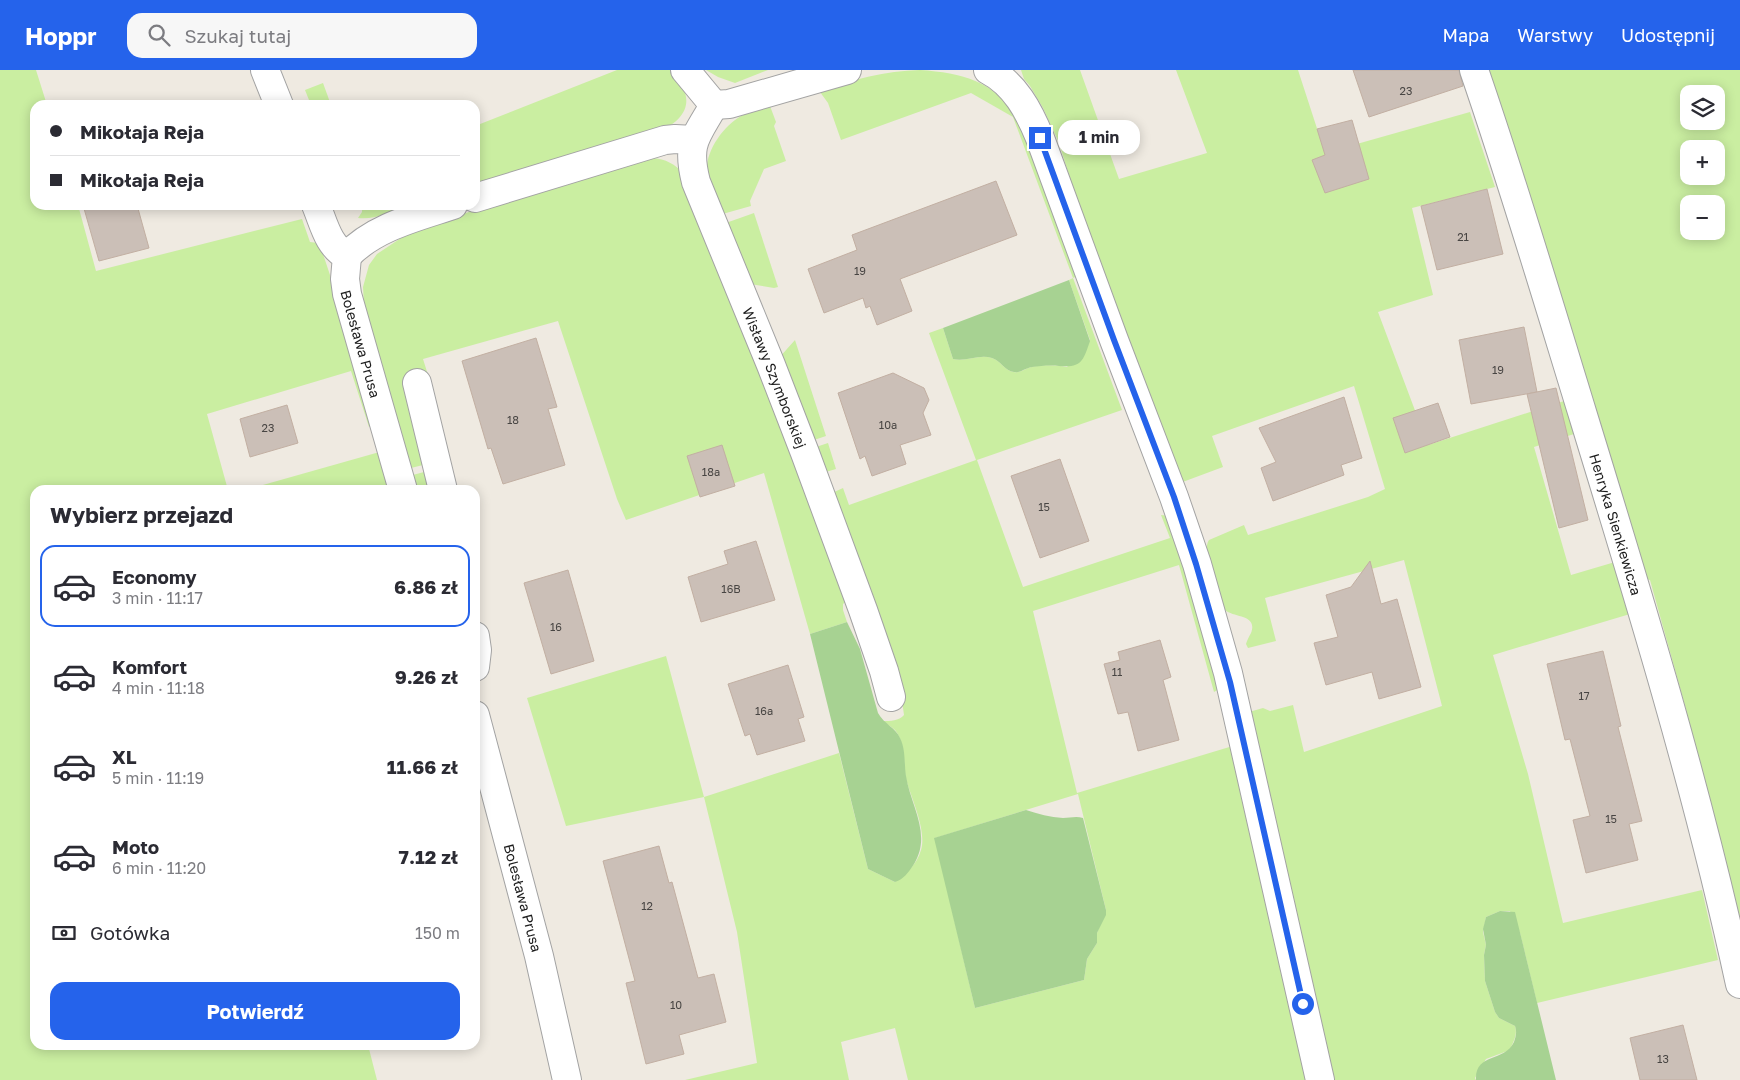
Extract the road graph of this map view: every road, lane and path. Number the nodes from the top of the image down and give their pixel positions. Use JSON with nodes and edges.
{"nodes":[{"id":1,"x":265,"y":70,"type":"edge"},
{"id":2,"x":684,"y":70,"type":"edge"},
{"id":3,"x":847,"y":70,"type":"edge"},
{"id":4,"x":988,"y":70,"type":"edge"},
{"id":5,"x":1474,"y":70,"type":"edge"},
{"id":6,"x":277,"y":100,"type":"edge"},
{"id":7,"x":714,"y":105,"type":"junction"},
{"id":8,"x":694,"y":140,"type":"junction"},
{"id":9,"x":480,"y":196,"type":"edge"},
{"id":10,"x":318,"y":210,"type":"edge"},
{"id":11,"x":440,"y":210,"type":"edge"},
{"id":12,"x":347,"y":256,"type":"junction"},
{"id":13,"x":417,"y":383,"type":"dead end"},
{"id":14,"x":402,"y":485,"type":"edge"},
{"id":15,"x":442,"y":485,"type":"edge"},
{"id":16,"x":891,"y":697,"type":"dead end"},
{"id":17,"x":480,"y":734,"type":"edge"},
{"id":18,"x":1740,"y":984,"type":"edge"},
{"id":19,"x":567,"y":1080,"type":"edge"},
{"id":20,"x":1320,"y":1080,"type":"edge"}],
"edges":[{"from":1,"to":6,"type":"street"},
{"from":2,"to":7,"type":"street"},
{"from":3,"to":7,"type":"street"},
{"from":4,"to":20,"type":"street"},
{"from":5,"to":18,"type":"street","name":"Henryka Sienkiewicza"},
{"from":7,"to":8,"type":"street","name":"Wisławy Szymborskiej"},
{"from":8,"to":9,"type":"street"},
{"from":8,"to":16,"type":"street","name":"Wisławy Szymborskiej"},
{"from":10,"to":12,"type":"street"},
{"from":11,"to":12,"type":"street"},
{"from":12,"to":14,"type":"street","name":"Bolesława Prusa"},
{"from":13,"to":15,"type":"street"},
{"from":17,"to":19,"type":"street","name":"Bolesława Prusa"}]}
